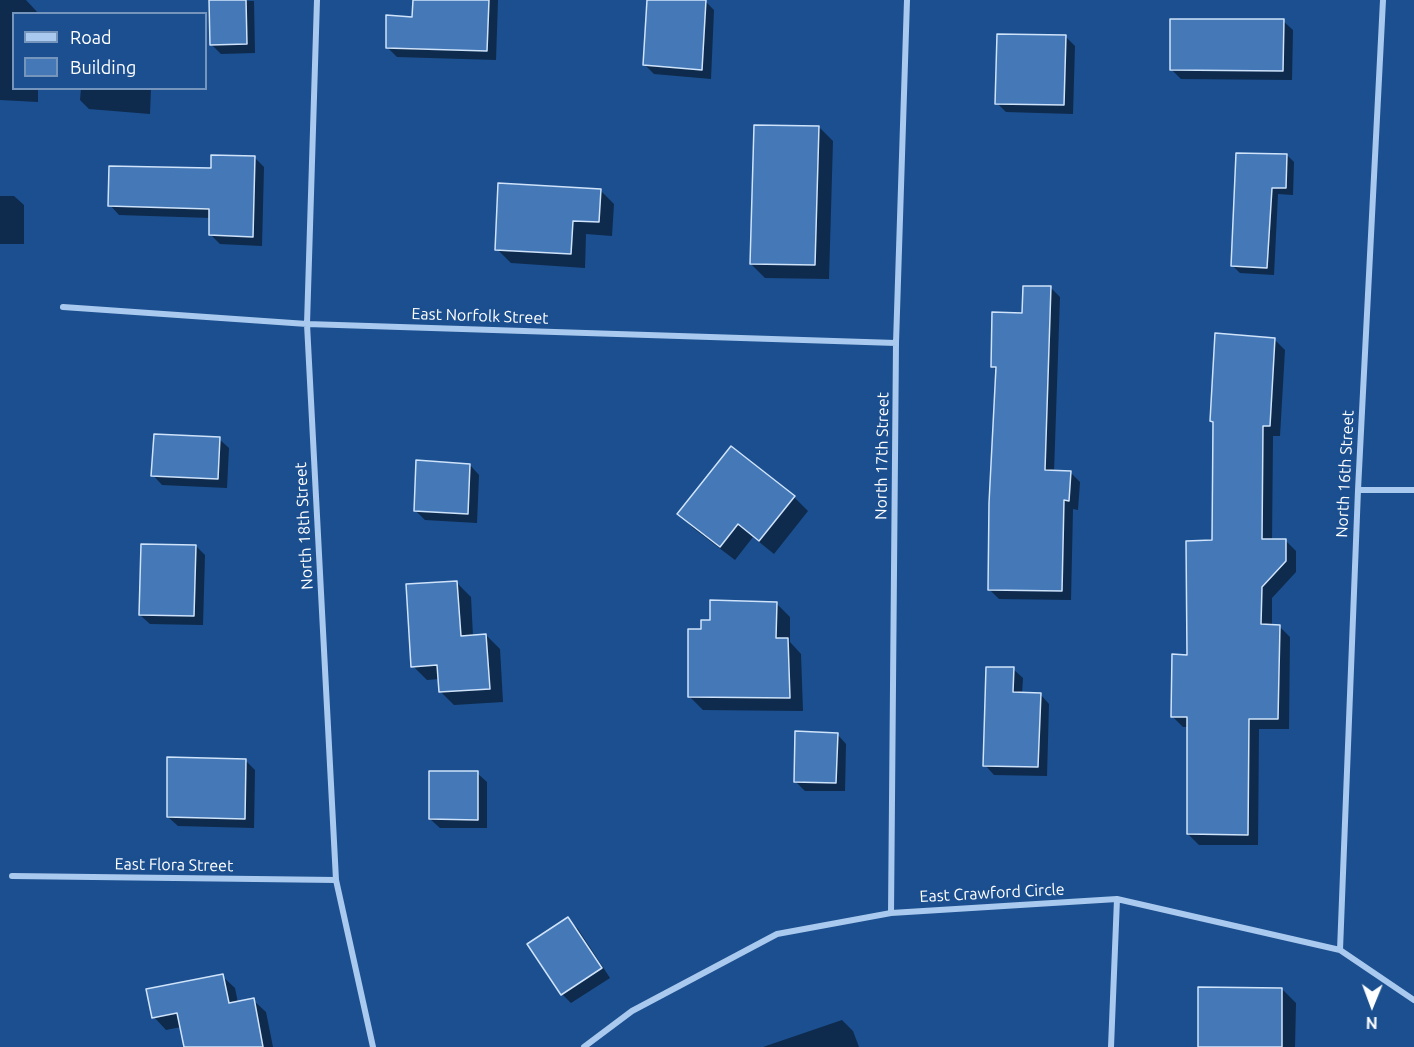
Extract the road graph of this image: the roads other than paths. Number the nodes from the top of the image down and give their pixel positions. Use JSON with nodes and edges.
{"nodes":[{"id":1,"x":317,"y":0,"type":"edge"},
{"id":2,"x":907,"y":0,"type":"edge"},
{"id":3,"x":1383,"y":0,"type":"edge"},
{"id":4,"x":63,"y":308,"type":"dead end"},
{"id":5,"x":307,"y":324,"type":"junction"},
{"id":6,"x":896,"y":343,"type":"junction"},
{"id":7,"x":1358,"y":490,"type":"junction"},
{"id":8,"x":1414,"y":490,"type":"edge"},
{"id":9,"x":12,"y":876,"type":"dead end"},
{"id":10,"x":336,"y":880,"type":"junction"},
{"id":11,"x":1117,"y":899,"type":"junction"},
{"id":12,"x":891,"y":913,"type":"junction"},
{"id":13,"x":1340,"y":950,"type":"junction"},
{"id":14,"x":1414,"y":1000,"type":"edge"},
{"id":15,"x":373,"y":1047,"type":"edge"},
{"id":16,"x":584,"y":1047,"type":"edge"},
{"id":17,"x":1111,"y":1047,"type":"edge"}],
"edges":[{"from":1,"to":5,"type":"street","name":"North 18th Street"},
{"from":2,"to":6,"type":"street","name":"North 17th Street"},
{"from":3,"to":7,"type":"street","name":"North 16th Street"},
{"from":4,"to":5,"type":"street","name":"East Norfolk Street"},
{"from":5,"to":6,"type":"street","name":"East Norfolk Street"},
{"from":5,"to":10,"type":"street","name":"North 18th Street"},
{"from":6,"to":12,"type":"street","name":"North 17th Street"},
{"from":7,"to":8,"type":"street"},
{"from":7,"to":13,"type":"street","name":"North 16th Street"},
{"from":9,"to":10,"type":"street","name":"East Flora Street"},
{"from":10,"to":15,"type":"street","name":"North 18th Street"},
{"from":11,"to":12,"type":"street","name":"East Crawford Circle"},
{"from":11,"to":13,"type":"street","name":"East Crawford Circle"},
{"from":11,"to":17,"type":"street"},
{"from":12,"to":16,"type":"street","name":"East Crawford Circle"},
{"from":13,"to":14,"type":"street","name":"East Crawford Circle"}]}
